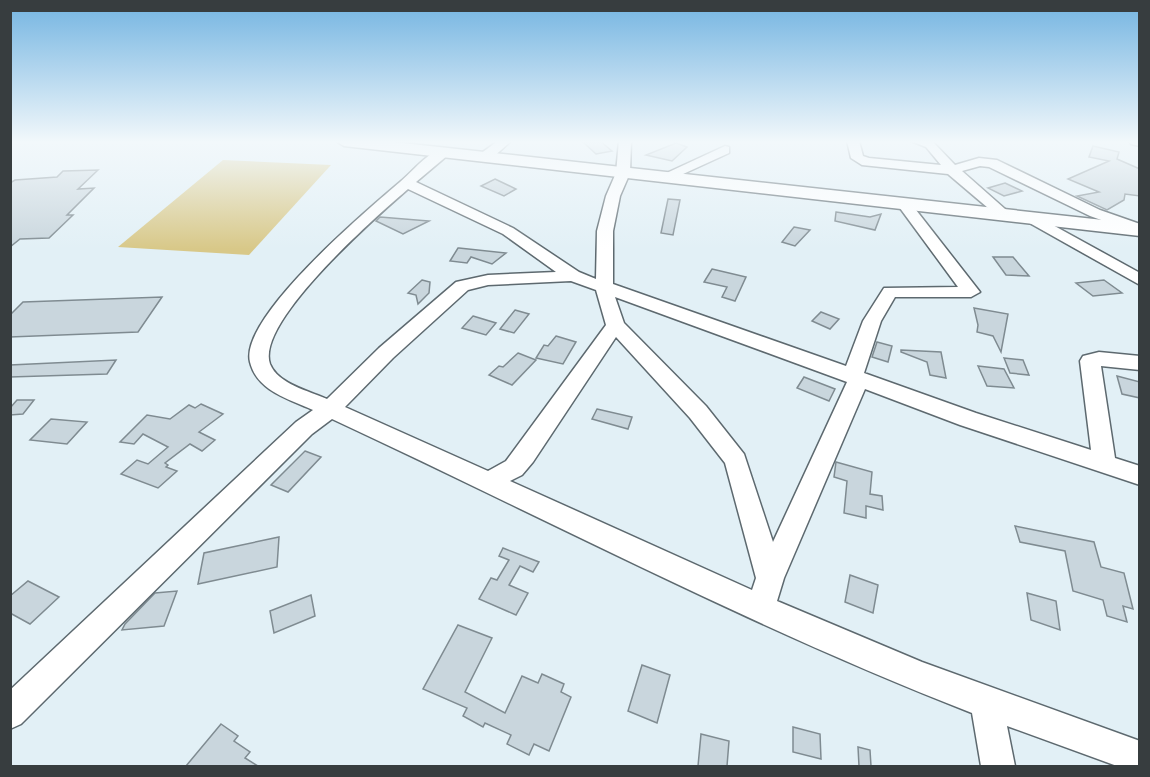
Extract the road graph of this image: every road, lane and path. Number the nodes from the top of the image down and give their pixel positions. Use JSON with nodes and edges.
{"nodes":[{"id":1,"x":414,"y":177,"type":"edge"},
{"id":2,"x":621,"y":177,"type":"edge"},
{"id":3,"x":667,"y":177,"type":"edge"},
{"id":4,"x":961,"y":177,"type":"edge"},
{"id":5,"x":1021,"y":177,"type":"edge"},
{"id":6,"x":407,"y":183,"type":"junction"},
{"id":7,"x":904,"y":204,"type":"junction"},
{"id":8,"x":1006,"y":216,"type":"junction"},
{"id":9,"x":1031,"y":218,"type":"junction"},
{"id":10,"x":1140,"y":230,"type":"edge"},
{"id":11,"x":573,"y":276,"type":"junction"},
{"id":12,"x":1140,"y":280,"type":"edge"},
{"id":13,"x":604,"y":288,"type":"junction"},
{"id":14,"x":615,"y":325,"type":"junction"},
{"id":15,"x":1140,"y":363,"type":"edge"},
{"id":16,"x":856,"y":377,"type":"junction"},
{"id":17,"x":330,"y":408,"type":"junction"},
{"id":18,"x":1104,"y":463,"type":"junction"},
{"id":19,"x":1140,"y":476,"type":"edge"},
{"id":20,"x":490,"y":481,"type":"junction"},
{"id":21,"x":770,"y":578,"type":"junction"},
{"id":22,"x":760,"y":608,"type":"junction"},
{"id":23,"x":987,"y":704,"type":"junction"},
{"id":24,"x":10,"y":713,"type":"edge"},
{"id":25,"x":1140,"y":758,"type":"edge"},
{"id":26,"x":998,"y":766,"type":"edge"}],
"edges":[{"from":1,"to":6,"type":"street"},
{"from":2,"to":13,"type":"street"},
{"from":3,"to":7,"type":"main road"},
{"from":4,"to":8,"type":"street"},
{"from":5,"to":10,"type":"street"},
{"from":6,"to":11,"type":"street"},
{"from":6,"to":17,"type":"street"},
{"from":7,"to":8,"type":"main road"},
{"from":7,"to":16,"type":"street"},
{"from":8,"to":9,"type":"main road"},
{"from":9,"to":10,"type":"main road"},
{"from":9,"to":12,"type":"street"},
{"from":11,"to":13,"type":"street"},
{"from":11,"to":17,"type":"street"},
{"from":13,"to":14,"type":"street"},
{"from":13,"to":16,"type":"street"},
{"from":14,"to":20,"type":"street"},
{"from":14,"to":21,"type":"street"},
{"from":15,"to":18,"type":"street"},
{"from":16,"to":18,"type":"street"},
{"from":16,"to":21,"type":"street"},
{"from":17,"to":20,"type":"street"},
{"from":17,"to":24,"type":"street"},
{"from":18,"to":19,"type":"street"},
{"from":20,"to":22,"type":"street"},
{"from":21,"to":22,"type":"street"},
{"from":22,"to":23,"type":"street"},
{"from":23,"to":25,"type":"street"},
{"from":23,"to":26,"type":"street"}]}
